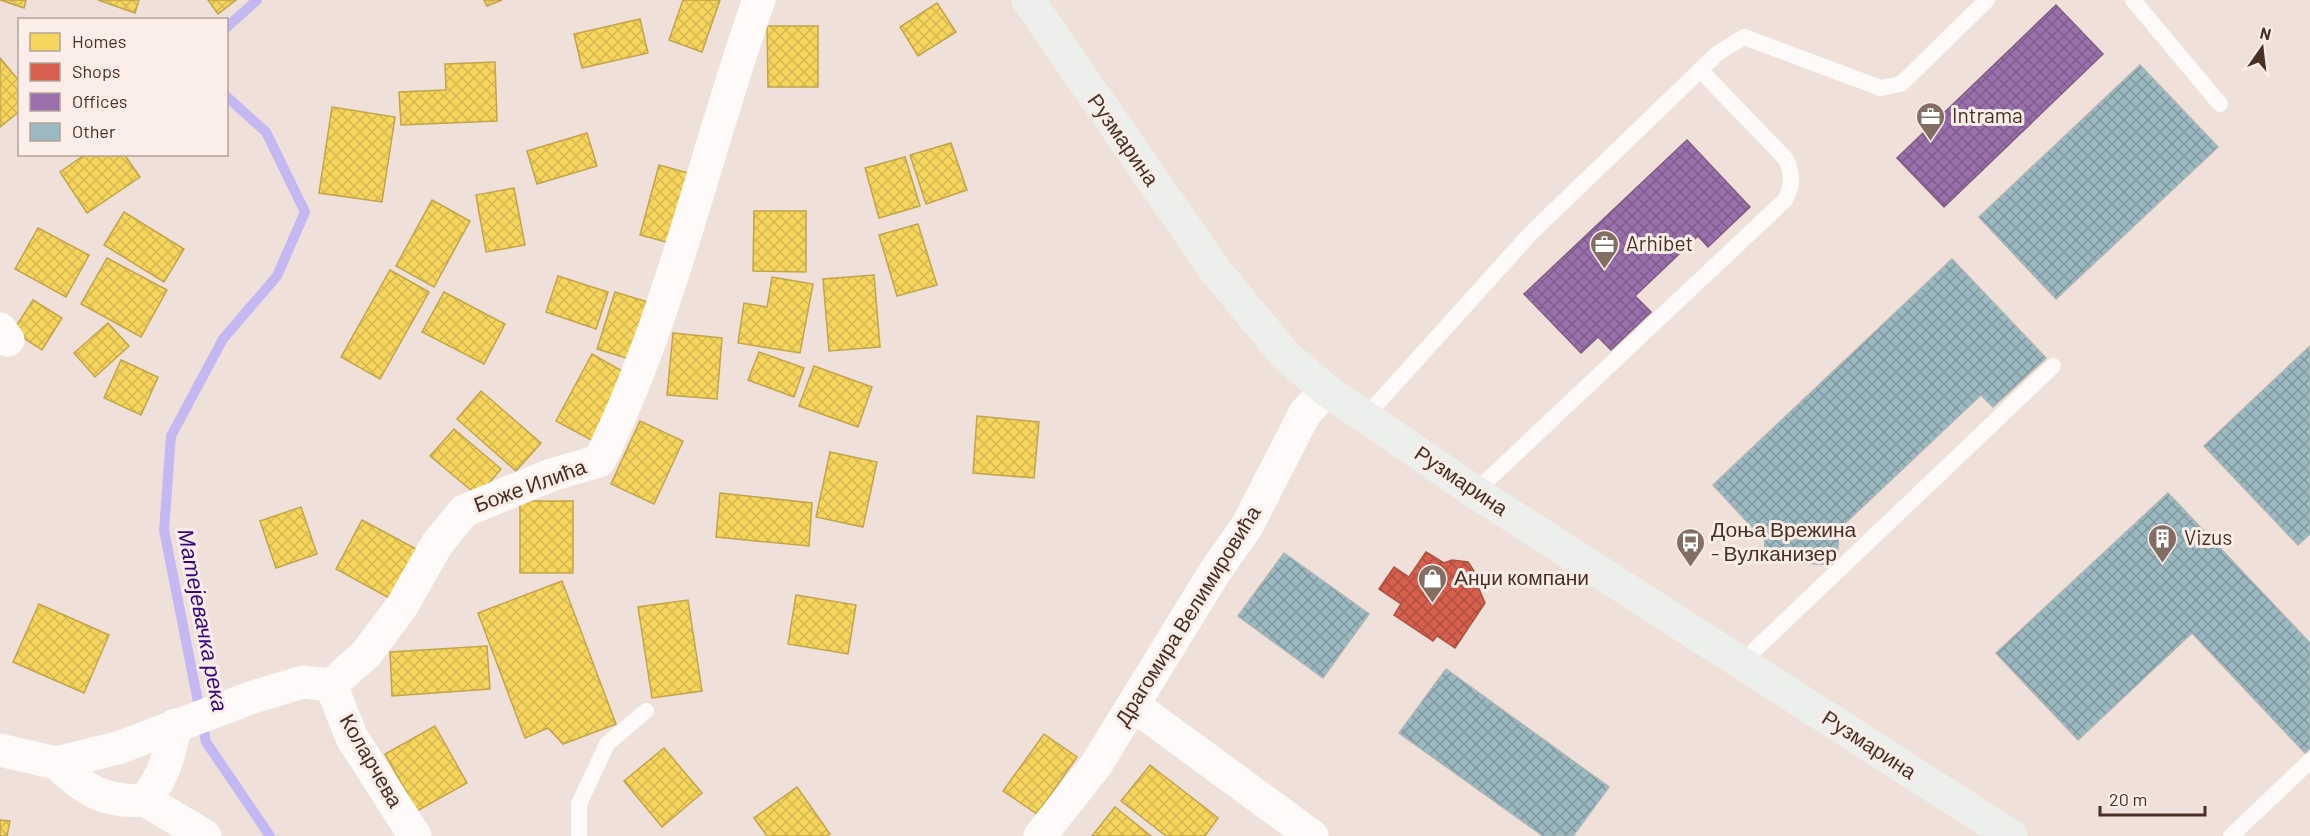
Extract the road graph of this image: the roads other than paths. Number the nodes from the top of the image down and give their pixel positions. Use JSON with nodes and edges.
{"nodes":[{"id":1,"x":759,"y":0,"type":"edge"},
{"id":2,"x":1028,"y":0,"type":"edge"},
{"id":3,"x":1987,"y":0,"type":"edge"},
{"id":4,"x":2133,"y":0,"type":"edge"},
{"id":5,"x":1700,"y":70,"type":"junction"},
{"id":6,"x":2220,"y":104,"type":"dead end"},
{"id":7,"x":2053,"y":366,"type":"dead end"},
{"id":8,"x":1326,"y":390,"type":"junction"},
{"id":9,"x":1365,"y":416,"type":"junction"},
{"id":10,"x":1475,"y":492,"type":"junction"},
{"id":11,"x":1741,"y":663,"type":"junction"},
{"id":12,"x":331,"y":685,"type":"junction"},
{"id":13,"x":1133,"y":705,"type":"junction"},
{"id":14,"x":646,"y":711,"type":"dead end"},
{"id":15,"x":175,"y":725,"type":"junction"},
{"id":16,"x":0,"y":750,"type":"edge"},
{"id":17,"x":2310,"y":761,"type":"edge"},
{"id":18,"x":56,"y":763,"type":"junction"},
{"id":19,"x":145,"y":800,"type":"junction"},
{"id":20,"x":205,"y":836,"type":"edge"},
{"id":21,"x":415,"y":836,"type":"edge"},
{"id":22,"x":579,"y":836,"type":"edge"},
{"id":23,"x":1040,"y":836,"type":"edge"},
{"id":24,"x":1312,"y":836,"type":"edge"},
{"id":25,"x":2011,"y":836,"type":"edge"},
{"id":26,"x":2231,"y":836,"type":"edge"}],
"edges":[{"from":1,"to":12,"type":"street","name":"Боже Илића"},
{"from":2,"to":8,"type":"main road","name":"Рузмарина"},
{"from":3,"to":5,"type":"lane"},
{"from":4,"to":6,"type":"lane"},
{"from":5,"to":9,"type":"lane"},
{"from":5,"to":10,"type":"lane"},
{"from":7,"to":11,"type":"lane"},
{"from":8,"to":9,"type":"main road","name":"Рузмарина"},
{"from":8,"to":13,"type":"street","name":"Драгомира Велимировића"},
{"from":9,"to":10,"type":"main road","name":"Рузмарина"},
{"from":10,"to":11,"type":"main road","name":"Рузмарина"},
{"from":11,"to":25,"type":"main road","name":"Рузмарина"},
{"from":12,"to":15,"type":"street"},
{"from":12,"to":21,"type":"street","name":"Коларчева"},
{"from":13,"to":23,"type":"street","name":"Драгомира Велимировића"},
{"from":13,"to":24,"type":"street"},
{"from":14,"to":22,"type":"lane"},
{"from":15,"to":18,"type":"street"},
{"from":15,"to":19,"type":"street"},
{"from":16,"to":18,"type":"street"},
{"from":17,"to":26,"type":"lane"},
{"from":18,"to":19,"type":"street"},
{"from":19,"to":20,"type":"street"}]}
